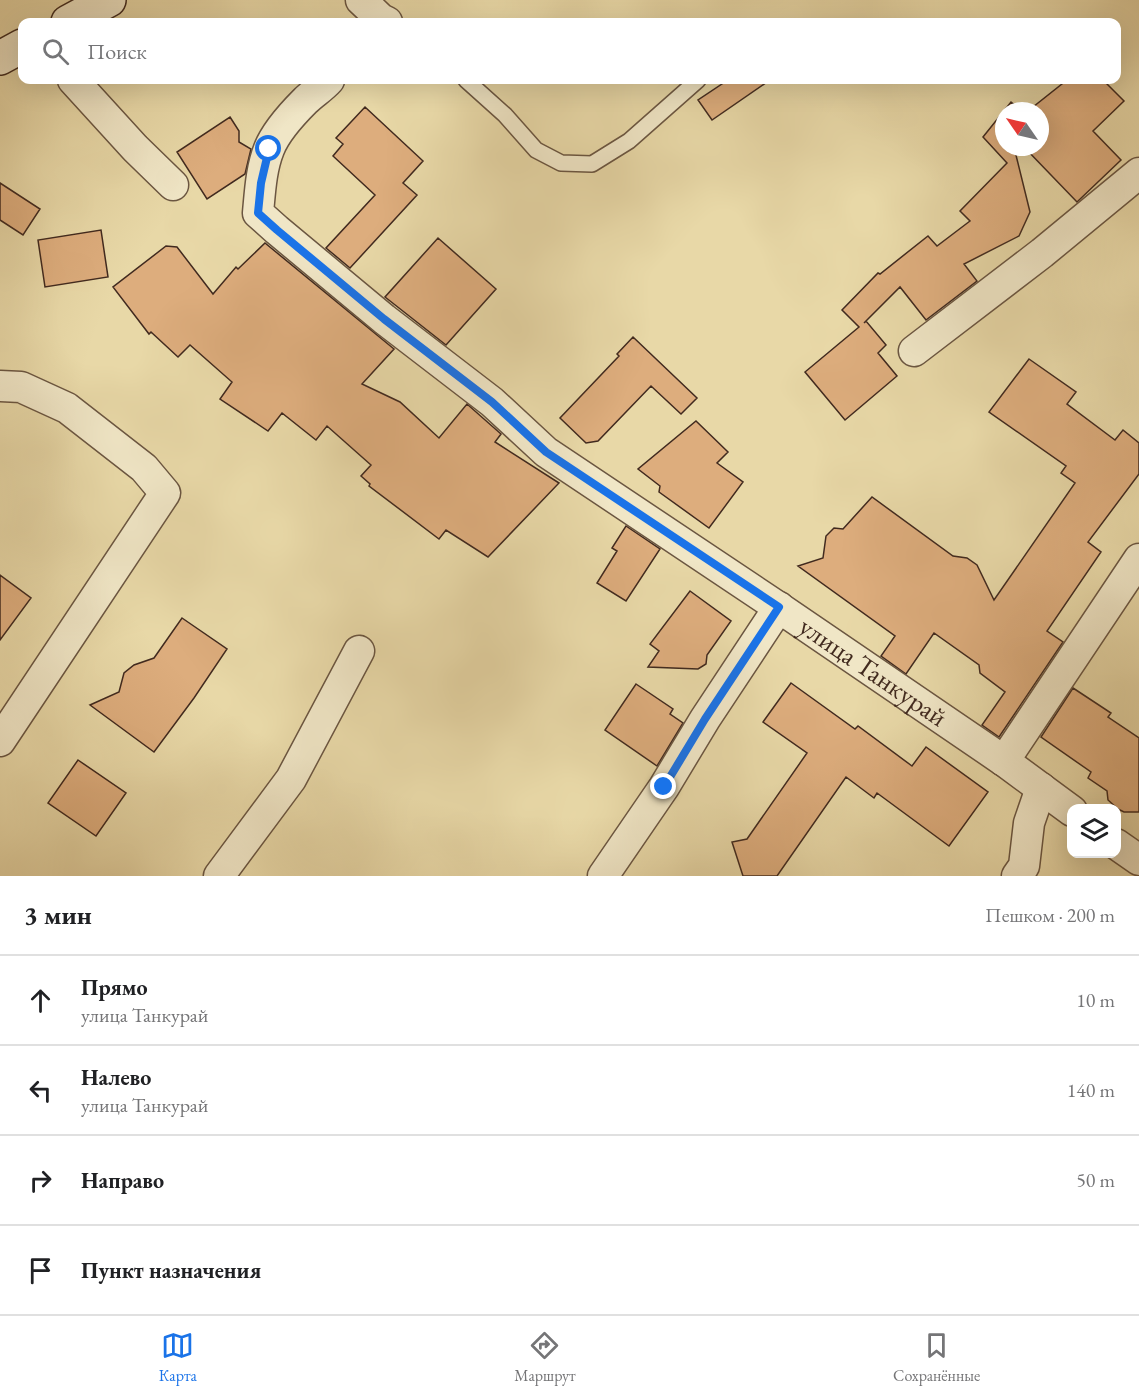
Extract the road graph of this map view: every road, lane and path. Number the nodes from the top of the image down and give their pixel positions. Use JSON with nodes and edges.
{"nodes":[{"id":1,"x":109,"y":0,"type":"edge"},
{"id":2,"x":75,"y":18,"type":"edge"},
{"id":3,"x":18,"y":48,"type":"edge"},
{"id":4,"x":0,"y":58,"type":"edge"},
{"id":5,"x":77,"y":84,"type":"edge"},
{"id":6,"x":325,"y":84,"type":"edge"},
{"id":7,"x":470,"y":84,"type":"edge"},
{"id":8,"x":693,"y":84,"type":"edge"},
{"id":9,"x":1139,"y":173,"type":"edge"},
{"id":10,"x":173,"y":185,"type":"dead end"},
{"id":11,"x":914,"y":351,"type":"dead end"},
{"id":12,"x":0,"y":386,"type":"edge"},
{"id":13,"x":1139,"y":559,"type":"edge"},
{"id":14,"x":779,"y":607,"type":"junction"},
{"id":15,"x":359,"y":651,"type":"dead end"},
{"id":16,"x":0,"y":741,"type":"edge"},
{"id":17,"x":1004,"y":761,"type":"junction"},
{"id":18,"x":1041,"y":788,"type":"junction"},
{"id":19,"x":1067,"y":808,"type":"edge"},
{"id":20,"x":1121,"y":847,"type":"edge"},
{"id":21,"x":1139,"y":860,"type":"edge"},
{"id":22,"x":219,"y":876,"type":"edge"},
{"id":23,"x":603,"y":876,"type":"edge"},
{"id":24,"x":1017,"y":876,"type":"edge"}],
"edges":[{"from":1,"to":2,"type":"main road"},
{"from":3,"to":4,"type":"main road"},
{"from":5,"to":10,"type":"street"},
{"from":6,"to":14,"type":"street","name":"улица Танкурай"},
{"from":7,"to":8,"type":"lane"},
{"from":9,"to":11,"type":"street"},
{"from":12,"to":16,"type":"street"},
{"from":13,"to":17,"type":"street"},
{"from":14,"to":17,"type":"street","name":"улица Танкурай"},
{"from":14,"to":23,"type":"street"},
{"from":15,"to":22,"type":"street"},
{"from":17,"to":18,"type":"street","name":"улица Танкурай"},
{"from":18,"to":19,"type":"street","name":"улица Танкурай"},
{"from":18,"to":24,"type":"street"},
{"from":20,"to":21,"type":"street"}]}
